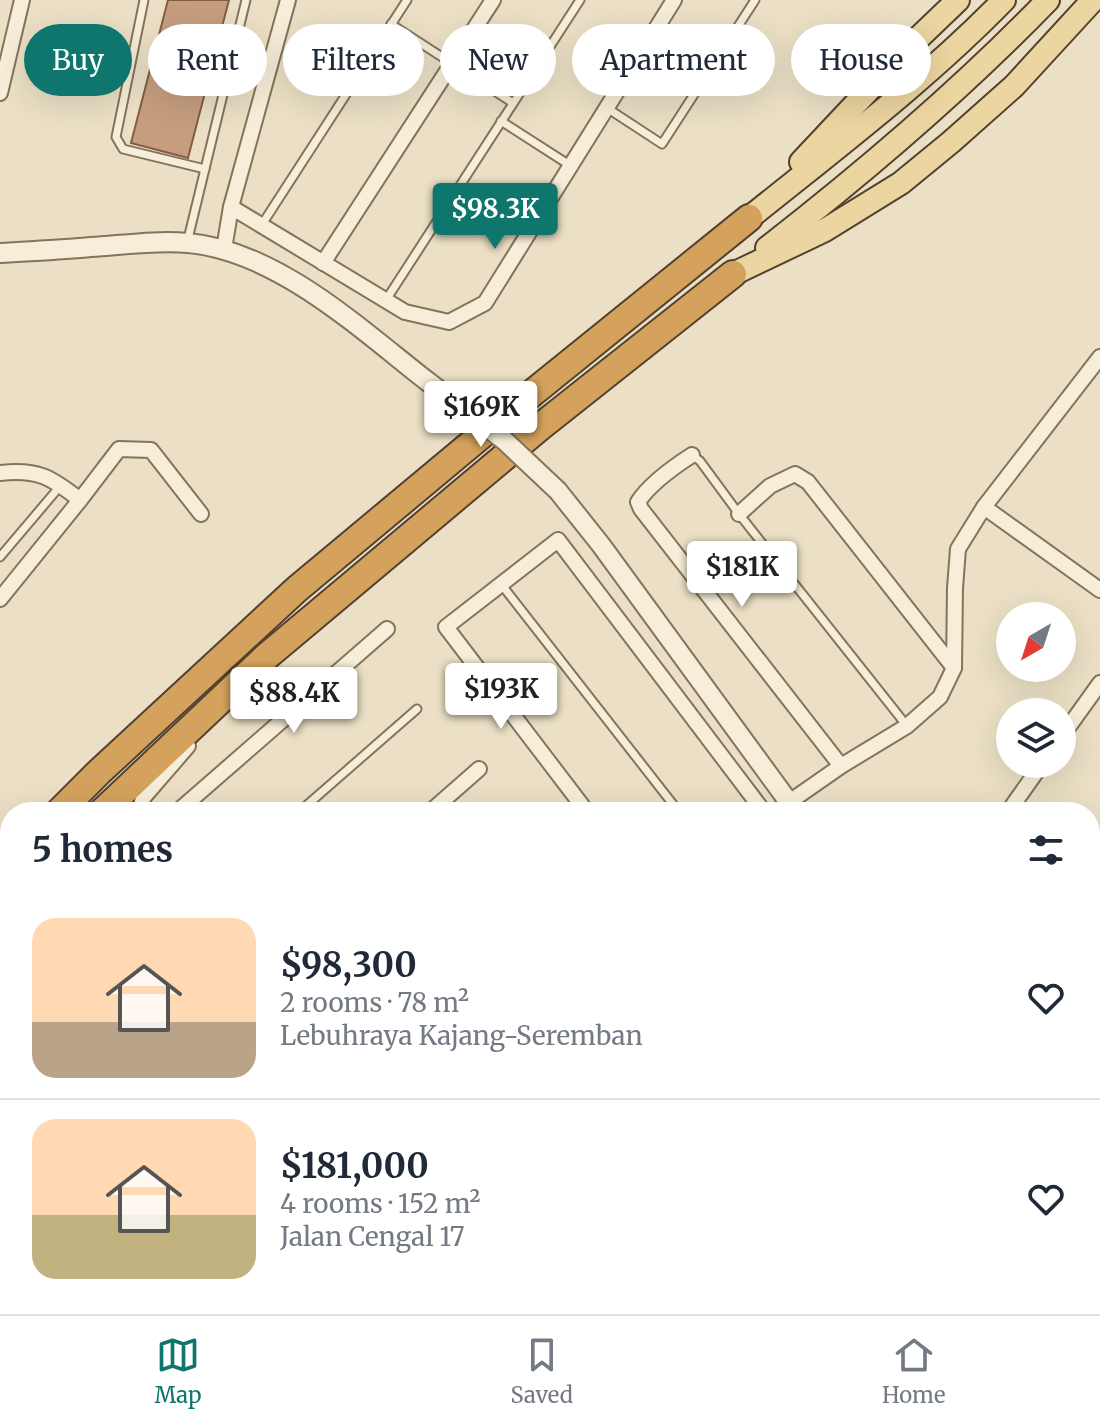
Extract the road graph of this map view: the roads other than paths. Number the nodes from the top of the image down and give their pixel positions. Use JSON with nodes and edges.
{"nodes":[{"id":1,"x":22,"y":0,"type":"edge"},
{"id":2,"x":144,"y":0,"type":"edge"},
{"id":3,"x":246,"y":0,"type":"edge"},
{"id":4,"x":288,"y":0,"type":"edge"},
{"id":5,"x":407,"y":0,"type":"edge"},
{"id":6,"x":493,"y":0,"type":"edge"},
{"id":7,"x":580,"y":0,"type":"edge"},
{"id":8,"x":674,"y":0,"type":"edge"},
{"id":9,"x":755,"y":0,"type":"edge"},
{"id":10,"x":958,"y":0,"type":"edge"},
{"id":11,"x":1004,"y":0,"type":"edge"},
{"id":12,"x":1048,"y":0,"type":"edge"},
{"id":13,"x":1093,"y":0,"type":"edge"},
{"id":14,"x":391,"y":24,"type":"edge"},
{"id":15,"x":477,"y":24,"type":"edge"},
{"id":16,"x":440,"y":82,"type":"edge"},
{"id":17,"x":0,"y":93,"type":"edge"},
{"id":18,"x":345,"y":96,"type":"edge"},
{"id":19,"x":502,"y":96,"type":"edge"},
{"id":20,"x":513,"y":103,"type":"junction"},
{"id":21,"x":607,"y":108,"type":"junction"},
{"id":22,"x":501,"y":121,"type":"junction"},
{"id":23,"x":571,"y":166,"type":"junction"},
{"id":24,"x":205,"y":169,"type":"junction"},
{"id":25,"x":231,"y":207,"type":"junction"},
{"id":26,"x":749,"y":218,"type":"junction"},
{"id":27,"x":261,"y":226,"type":"junction"},
{"id":28,"x":187,"y":243,"type":"junction"},
{"id":29,"x":224,"y":249,"type":"junction"},
{"id":30,"x":0,"y":253,"type":"edge"},
{"id":31,"x":323,"y":263,"type":"junction"},
{"id":32,"x":733,"y":274,"type":"junction"},
{"id":33,"x":386,"y":300,"type":"junction"},
{"id":34,"x":1100,"y":357,"type":"edge"},
{"id":35,"x":692,"y":455,"type":"joint"},
{"id":36,"x":0,"y":473,"type":"edge"},
{"id":37,"x":61,"y":485,"type":"junction"},
{"id":38,"x":80,"y":500,"type":"junction"},
{"id":39,"x":984,"y":507,"type":"junction"},
{"id":40,"x":201,"y":514,"type":"dead end"},
{"id":41,"x":739,"y":514,"type":"junction"},
{"id":42,"x":0,"y":557,"type":"edge"},
{"id":43,"x":501,"y":584,"type":"junction"},
{"id":44,"x":1100,"y":590,"type":"edge"},
{"id":45,"x":0,"y":599,"type":"edge"},
{"id":46,"x":387,"y":629,"type":"dead end"},
{"id":47,"x":267,"y":656,"type":"junction"},
{"id":48,"x":954,"y":668,"type":"junction"},
{"id":49,"x":1100,"y":683,"type":"edge"},
{"id":50,"x":417,"y":709,"type":"dead end"},
{"id":51,"x":1076,"y":716,"type":"edge"},
{"id":52,"x":907,"y":726,"type":"junction"},
{"id":53,"x":841,"y":766,"type":"junction"},
{"id":54,"x":479,"y":769,"type":"dead end"},
{"id":55,"x":1032,"y":778,"type":"edge"},
{"id":56,"x":69,"y":802,"type":"edge"},
{"id":57,"x":113,"y":802,"type":"edge"},
{"id":58,"x":142,"y":802,"type":"edge"},
{"id":59,"x":188,"y":802,"type":"edge"},
{"id":60,"x":310,"y":802,"type":"edge"},
{"id":61,"x":441,"y":802,"type":"edge"},
{"id":62,"x":579,"y":802,"type":"edge"},
{"id":63,"x":671,"y":802,"type":"edge"},
{"id":64,"x":756,"y":802,"type":"edge"},
{"id":65,"x":783,"y":802,"type":"edge"},
{"id":66,"x":795,"y":802,"type":"edge"},
{"id":67,"x":1015,"y":802,"type":"edge"}],
"edges":[{"from":1,"to":17,"type":"street"},
{"from":2,"to":24,"type":"lane"},
{"from":3,"to":24,"type":"lane"},
{"from":4,"to":25,"type":"street"},
{"from":5,"to":14,"type":"lane"},
{"from":6,"to":15,"type":"street"},
{"from":7,"to":20,"type":"lane"},
{"from":8,"to":21,"type":"street"},
{"from":9,"to":21,"type":"lane"},
{"from":10,"to":26,"type":"main road"},
{"from":11,"to":26,"type":"main road"},
{"from":12,"to":32,"type":"main road"},
{"from":13,"to":32,"type":"main road"},
{"from":16,"to":31,"type":"street"},
{"from":18,"to":27,"type":"lane"},
{"from":19,"to":20,"type":"lane"},
{"from":20,"to":22,"type":"lane"},
{"from":21,"to":23,"type":"street"},
{"from":22,"to":23,"type":"lane"},
{"from":22,"to":33,"type":"lane"},
{"from":23,"to":33,"type":"street"},
{"from":24,"to":28,"type":"lane"},
{"from":25,"to":27,"type":"street"},
{"from":25,"to":29,"type":"street"},
{"from":26,"to":56,"type":"highway"},
{"from":27,"to":31,"type":"street"},
{"from":28,"to":29,"type":"street"},
{"from":28,"to":30,"type":"street"},
{"from":29,"to":65,"type":"street","bridge":true},
{"from":31,"to":33,"type":"street"},
{"from":32,"to":47,"type":"highway"},
{"from":34,"to":39,"type":"street"},
{"from":35,"to":41,"type":"lane"},
{"from":35,"to":53,"type":"street"},
{"from":36,"to":37,"type":"street"},
{"from":37,"to":38,"type":"street"},
{"from":37,"to":42,"type":"lane"},
{"from":38,"to":40,"type":"street"},
{"from":38,"to":45,"type":"street"},
{"from":39,"to":44,"type":"street"},
{"from":39,"to":48,"type":"street"},
{"from":41,"to":48,"type":"street"},
{"from":41,"to":52,"type":"lane"},
{"from":43,"to":62,"type":"street"},
{"from":43,"to":63,"type":"lane"},
{"from":43,"to":64,"type":"street"},
{"from":46,"to":59,"type":"street"},
{"from":47,"to":57,"type":"highway"},
{"from":47,"to":58,"type":"street"},
{"from":48,"to":52,"type":"street"},
{"from":49,"to":51,"type":"street"},
{"from":50,"to":60,"type":"lane"},
{"from":52,"to":53,"type":"street"},
{"from":53,"to":66,"type":"street"},
{"from":54,"to":61,"type":"street"},
{"from":55,"to":67,"type":"street"}]}
